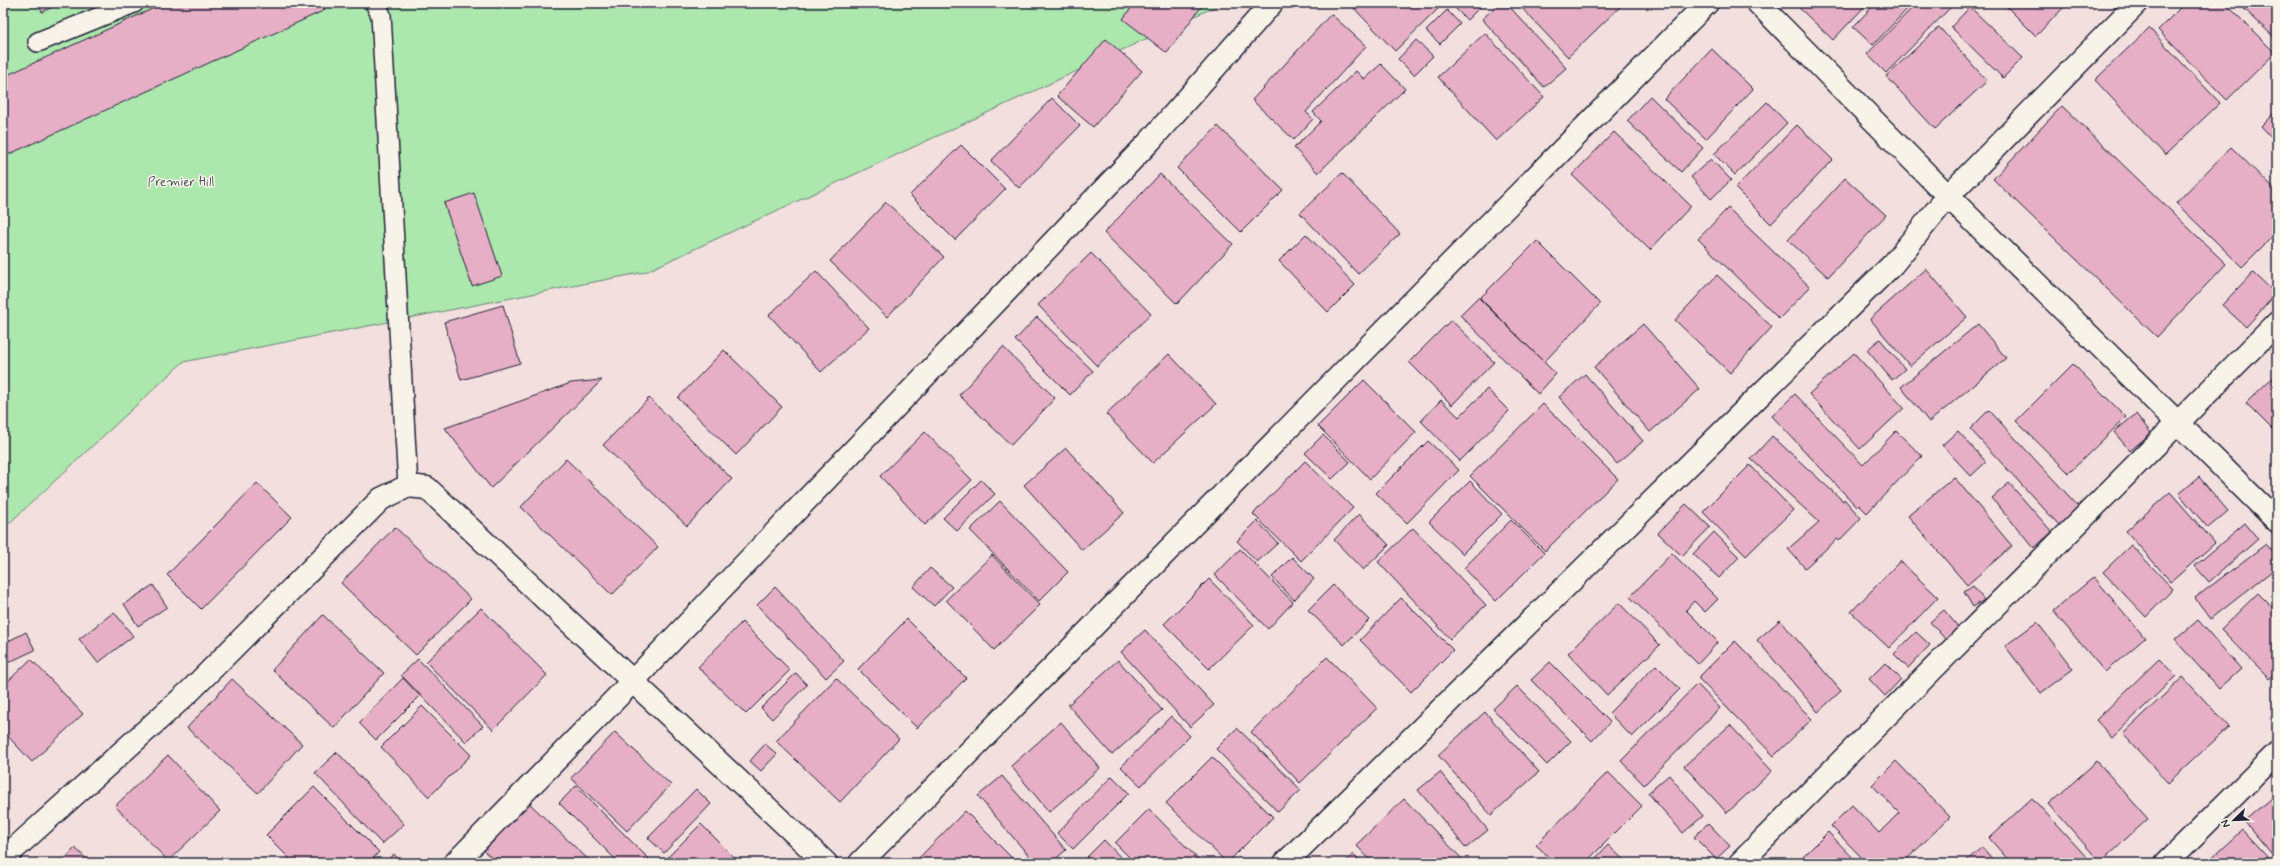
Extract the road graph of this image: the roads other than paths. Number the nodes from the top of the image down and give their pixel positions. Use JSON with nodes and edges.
{"nodes":[{"id":1,"x":134,"y":3,"type":"edge"},
{"id":2,"x":375,"y":3,"type":"edge"},
{"id":3,"x":1272,"y":3,"type":"edge"},
{"id":4,"x":1707,"y":3,"type":"edge"},
{"id":5,"x":1758,"y":3,"type":"edge"},
{"id":6,"x":2137,"y":3,"type":"edge"},
{"id":7,"x":38,"y":42,"type":"dead end"},
{"id":8,"x":1948,"y":196,"type":"junction"},
{"id":9,"x":2277,"y":324,"type":"edge"},
{"id":10,"x":2177,"y":423,"type":"junction"},
{"id":11,"x":408,"y":486,"type":"junction"},
{"id":12,"x":2277,"y":521,"type":"edge"},
{"id":13,"x":633,"y":681,"type":"junction"},
{"id":14,"x":2277,"y":753,"type":"edge"},
{"id":15,"x":3,"y":859,"type":"edge"},
{"id":16,"x":455,"y":863,"type":"edge"},
{"id":17,"x":826,"y":863,"type":"edge"},
{"id":18,"x":860,"y":863,"type":"edge"},
{"id":19,"x":1285,"y":863,"type":"edge"},
{"id":20,"x":1740,"y":863,"type":"edge"},
{"id":21,"x":2166,"y":863,"type":"edge"}],
"edges":[{"from":1,"to":7,"type":"lane"},
{"from":2,"to":11,"type":"lane"},
{"from":3,"to":13,"type":"street"},
{"from":4,"to":18,"type":"street"},
{"from":5,"to":8,"type":"street"},
{"from":6,"to":8,"type":"street"},
{"from":8,"to":10,"type":"street"},
{"from":8,"to":19,"type":"street"},
{"from":9,"to":10,"type":"street"},
{"from":10,"to":12,"type":"street"},
{"from":10,"to":20,"type":"street"},
{"from":11,"to":13,"type":"street"},
{"from":11,"to":15,"type":"street"},
{"from":13,"to":16,"type":"street"},
{"from":13,"to":17,"type":"street"},
{"from":14,"to":21,"type":"street"}]}
